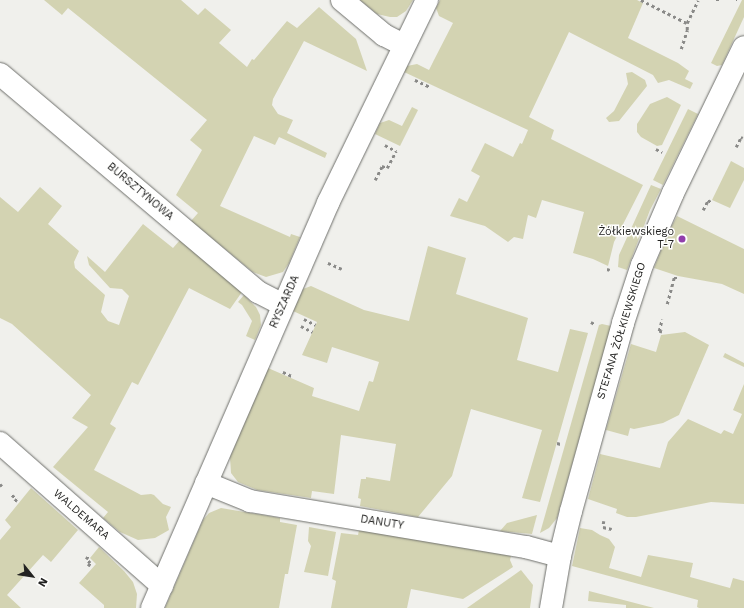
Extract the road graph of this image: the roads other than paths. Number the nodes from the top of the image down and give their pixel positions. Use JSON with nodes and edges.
{"nodes":[{"id":1,"x":342,"y":0,"type":"edge"},
{"id":2,"x":427,"y":0,"type":"edge"},
{"id":3,"x":404,"y":45,"type":"junction"},
{"id":4,"x":744,"y":47,"type":"edge"},
{"id":5,"x":0,"y":74,"type":"edge"},
{"id":6,"x":283,"y":305,"type":"junction"},
{"id":7,"x":0,"y":443,"type":"edge"},
{"id":8,"x":206,"y":483,"type":"junction"},
{"id":9,"x":560,"y":556,"type":"junction"},
{"id":10,"x":162,"y":586,"type":"junction"},
{"id":11,"x":152,"y":608,"type":"edge"},
{"id":12,"x":551,"y":608,"type":"edge"}],
"edges":[{"from":1,"to":3,"type":"street"},
{"from":2,"to":3,"type":"street","name":"RYSZARDA"},
{"from":3,"to":6,"type":"street","name":"RYSZARDA"},
{"from":4,"to":9,"type":"street","name":"STEFANA ŻÓŁKIEWSKIEGO"},
{"from":5,"to":6,"type":"street","name":"BURSZTYNOWA"},
{"from":6,"to":8,"type":"street","name":"RYSZARDA"},
{"from":7,"to":10,"type":"street","name":"WALDEMARA"},
{"from":8,"to":9,"type":"street","name":"DANUTY"},
{"from":8,"to":10,"type":"street","name":"RYSZARDA"},
{"from":9,"to":12,"type":"street","name":"STEFANA ŻÓŁKIEWSKIEGO"},
{"from":10,"to":11,"type":"street","name":"RYSZARDA"}]}
